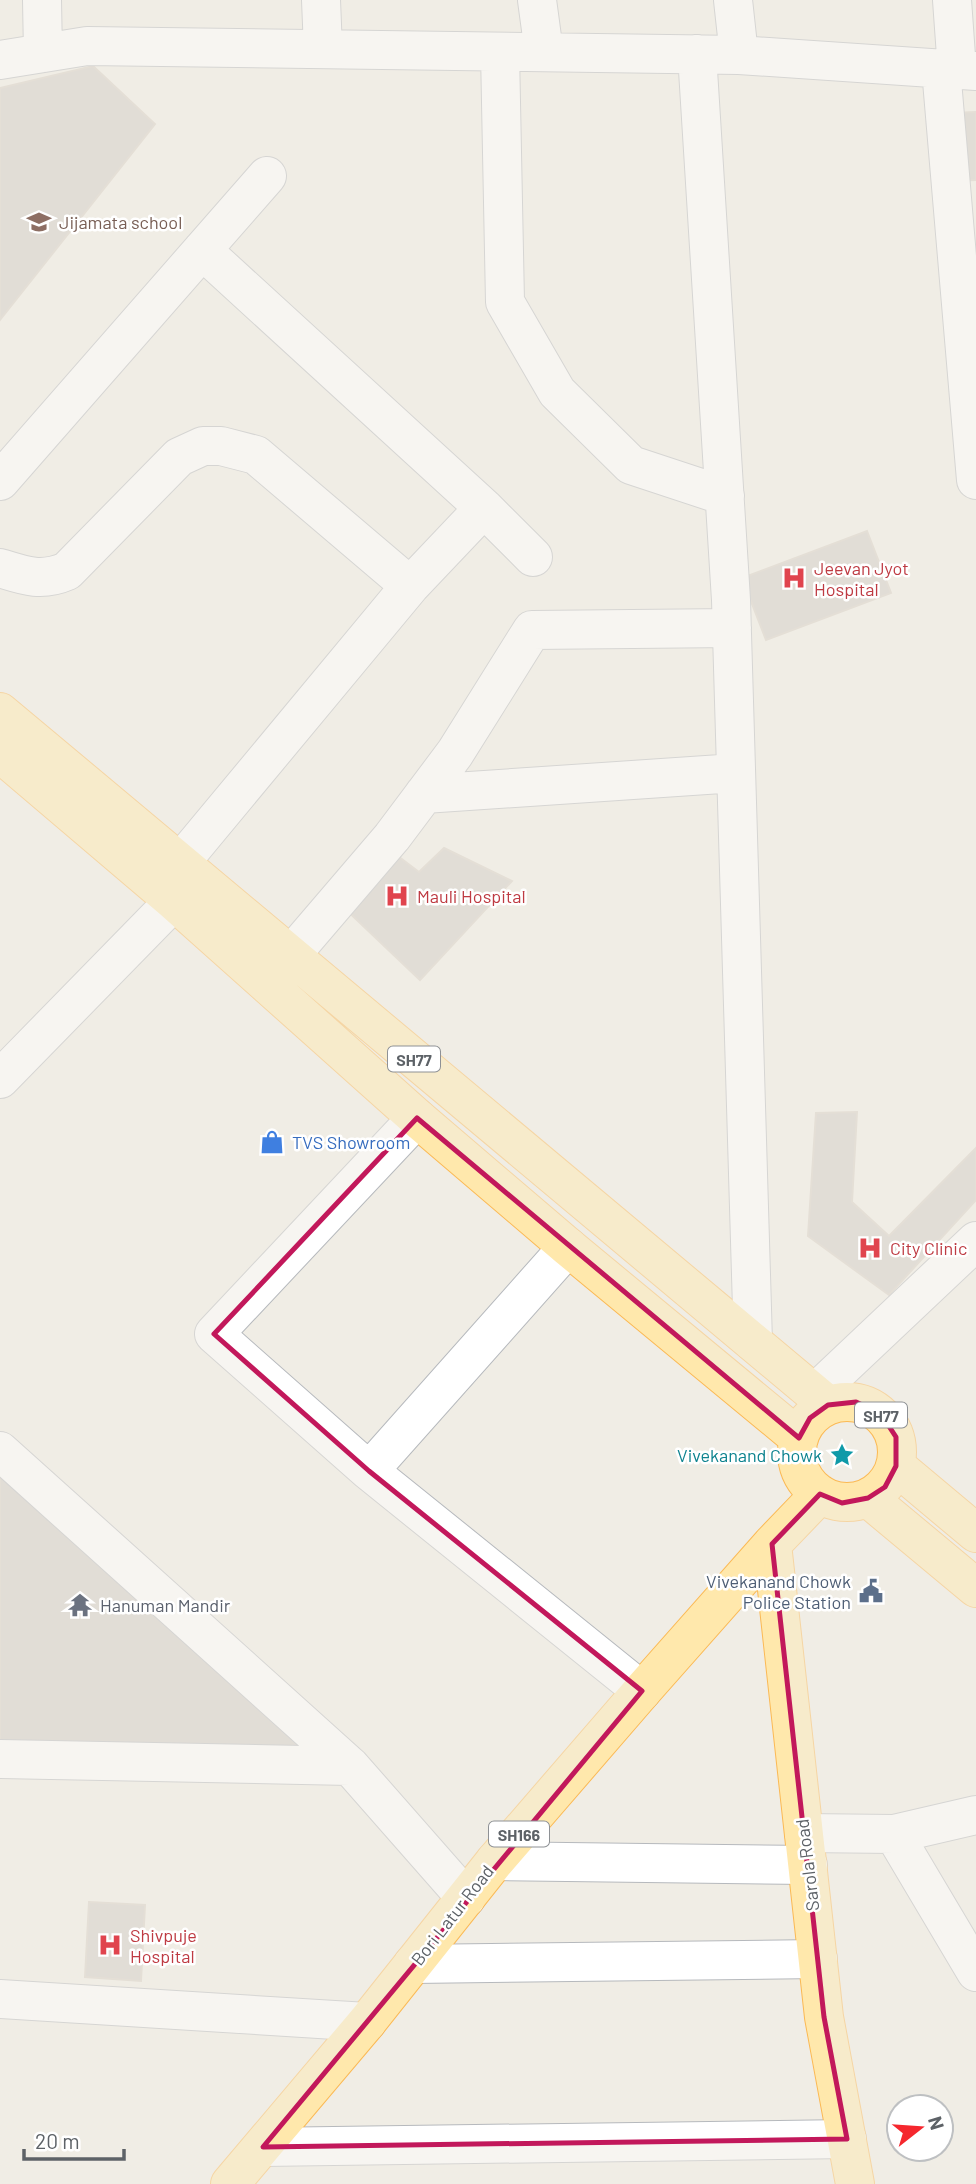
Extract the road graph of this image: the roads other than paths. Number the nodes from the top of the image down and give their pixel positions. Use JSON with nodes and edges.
{"nodes":[{"id":1,"x":42,"y":0,"type":"edge"},
{"id":2,"x":321,"y":0,"type":"edge"},
{"id":3,"x":537,"y":0,"type":"edge"},
{"id":4,"x":733,"y":0,"type":"edge"},
{"id":5,"x":952,"y":0,"type":"edge"},
{"id":6,"x":323,"y":49,"type":"junction"},
{"id":7,"x":500,"y":52,"type":"junction"},
{"id":8,"x":544,"y":52,"type":"junction"},
{"id":9,"x":43,"y":53,"type":"junction"},
{"id":10,"x":697,"y":54,"type":"junction"},
{"id":11,"x":740,"y":55,"type":"junction"},
{"id":12,"x":0,"y":60,"type":"edge"},
{"id":13,"x":958,"y":70,"type":"edge"},
{"id":14,"x":267,"y":176,"type":"dead end"},
{"id":15,"x":202,"y":250,"type":"junction"},
{"id":16,"x":976,"y":480,"type":"edge"},
{"id":17,"x":0,"y":481,"type":"edge"},
{"id":18,"x":725,"y":496,"type":"junction"},
{"id":19,"x":484,"y":508,"type":"junction"},
{"id":20,"x":533,"y":557,"type":"dead end"},
{"id":21,"x":0,"y":568,"type":"edge"},
{"id":22,"x":410,"y":586,"type":"junction"},
{"id":23,"x":732,"y":628,"type":"junction"},
{"id":24,"x":0,"y":712,"type":"edge"},
{"id":25,"x":0,"y":753,"type":"edge"},
{"id":26,"x":736,"y":773,"type":"junction"},
{"id":27,"x":424,"y":794,"type":"junction"},
{"id":28,"x":180,"y":863,"type":"junction"},
{"id":29,"x":174,"y":901,"type":"junction"},
{"id":30,"x":291,"y":955,"type":"junction"},
{"id":31,"x":0,"y":1079,"type":"edge"},
{"id":32,"x":417,"y":1118,"type":"junction"},
{"id":33,"x":976,"y":1241,"type":"edge"},
{"id":34,"x":568,"y":1247,"type":"junction"},
{"id":35,"x":753,"y":1342,"type":"junction"},
{"id":36,"x":821,"y":1400,"type":"junction"},
{"id":37,"x":799,"y":1438,"type":"junction"},
{"id":38,"x":0,"y":1451,"type":"edge"},
{"id":39,"x":896,"y":1466,"type":"junction"},
{"id":40,"x":369,"y":1471,"type":"junction"},
{"id":41,"x":820,"y":1494,"type":"junction"},
{"id":42,"x":868,"y":1498,"type":"junction"},
{"id":43,"x":976,"y":1533,"type":"edge"},
{"id":44,"x":772,"y":1544,"type":"junction"},
{"id":45,"x":976,"y":1588,"type":"edge"},
{"id":46,"x":642,"y":1690,"type":"junction"},
{"id":47,"x":0,"y":1759,"type":"edge"},
{"id":48,"x":350,"y":1766,"type":"junction"},
{"id":49,"x":976,"y":1815,"type":"edge"},
{"id":50,"x":894,"y":1834,"type":"junction"},
{"id":51,"x":806,"y":1849,"type":"junction"},
{"id":52,"x":495,"y":1861,"type":"junction"},
{"id":53,"x":466,"y":1898,"type":"junction"},
{"id":54,"x":818,"y":1959,"type":"junction"},
{"id":55,"x":413,"y":1964,"type":"junction"},
{"id":56,"x":976,"y":1972,"type":"edge"},
{"id":57,"x":0,"y":1999,"type":"edge"},
{"id":58,"x":367,"y":2022,"type":"junction"},
{"id":59,"x":847,"y":2139,"type":"junction"},
{"id":60,"x":263,"y":2147,"type":"junction"},
{"id":61,"x":230,"y":2184,"type":"edge"},
{"id":62,"x":855,"y":2184,"type":"edge"}],
"edges":[{"from":1,"to":9,"type":"street"},
{"from":2,"to":6,"type":"street"},
{"from":3,"to":8,"type":"street"},
{"from":4,"to":11,"type":"street"},
{"from":5,"to":13,"type":"street"},
{"from":6,"to":7,"type":"street"},
{"from":6,"to":9,"type":"street"},
{"from":7,"to":8,"type":"street"},
{"from":7,"to":18,"type":"street"},
{"from":8,"to":10,"type":"street"},
{"from":9,"to":12,"type":"street"},
{"from":10,"to":11,"type":"street"},
{"from":10,"to":18,"type":"street"},
{"from":11,"to":13,"type":"street"},
{"from":13,"to":16,"type":"street"},
{"from":14,"to":15,"type":"street"},
{"from":15,"to":17,"type":"street"},
{"from":15,"to":19,"type":"street"},
{"from":18,"to":23,"type":"street"},
{"from":19,"to":20,"type":"street"},
{"from":19,"to":22,"type":"street"},
{"from":21,"to":22,"type":"street"},
{"from":22,"to":28,"type":"street"},
{"from":23,"to":26,"type":"street"},
{"from":23,"to":27,"type":"street"},
{"from":24,"to":28,"type":"main road","number":"SH77"},
{"from":25,"to":29,"type":"main road","number":"SH77"},
{"from":26,"to":27,"type":"street"},
{"from":26,"to":35,"type":"street"},
{"from":27,"to":30,"type":"street"},
{"from":28,"to":30,"type":"main road","number":"SH77"},
{"from":29,"to":31,"type":"street"},
{"from":29,"to":32,"type":"main road","number":"SH77"},
{"from":30,"to":35,"type":"main road","number":"SH77"},
{"from":32,"to":34,"type":"main road","number":"SH77"},
{"from":32,"to":40,"type":"street"},
{"from":33,"to":36,"type":"street"},
{"from":34,"to":37,"type":"main road","number":"SH77"},
{"from":34,"to":40,"type":"street"},
{"from":35,"to":36,"type":"main road","number":"SH77"},
{"from":36,"to":37,"type":"main road"},
{"from":36,"to":39,"type":"main road","number":"SH77"},
{"from":37,"to":41,"type":"main road"},
{"from":38,"to":48,"type":"street"},
{"from":39,"to":42,"type":"main road"},
{"from":39,"to":43,"type":"main road"},
{"from":40,"to":46,"type":"street"},
{"from":41,"to":42,"type":"main road"},
{"from":41,"to":44,"type":"main road","name":"Bori Latur Road","number":"SH166"},
{"from":42,"to":45,"type":"main road"},
{"from":44,"to":46,"type":"main road","name":"Bori Latur Road","number":"SH166"},
{"from":44,"to":51,"type":"main road","name":"Sarola Road"},
{"from":46,"to":52,"type":"main road","name":"Bori Latur Road","number":"SH166"},
{"from":47,"to":48,"type":"street"},
{"from":48,"to":53,"type":"street"},
{"from":49,"to":50,"type":"street"},
{"from":50,"to":51,"type":"street"},
{"from":50,"to":56,"type":"street"},
{"from":51,"to":52,"type":"street"},
{"from":51,"to":54,"type":"main road","name":"Sarola Road"},
{"from":52,"to":53,"type":"main road","name":"Bori Latur Road","number":"SH166"},
{"from":53,"to":55,"type":"main road","name":"Bori Latur Road","number":"SH166"},
{"from":54,"to":55,"type":"street"},
{"from":54,"to":59,"type":"main road","name":"Sarola Road"},
{"from":55,"to":58,"type":"main road","name":"Bori Latur Road","number":"SH166"},
{"from":57,"to":58,"type":"street"},
{"from":58,"to":60,"type":"main road","name":"Bori Latur Road","number":"SH166"},
{"from":59,"to":60,"type":"street"},
{"from":59,"to":62,"type":"main road","name":"Sarola Road"},
{"from":60,"to":61,"type":"main road","name":"Bori Latur Road","number":"SH166"}]}
